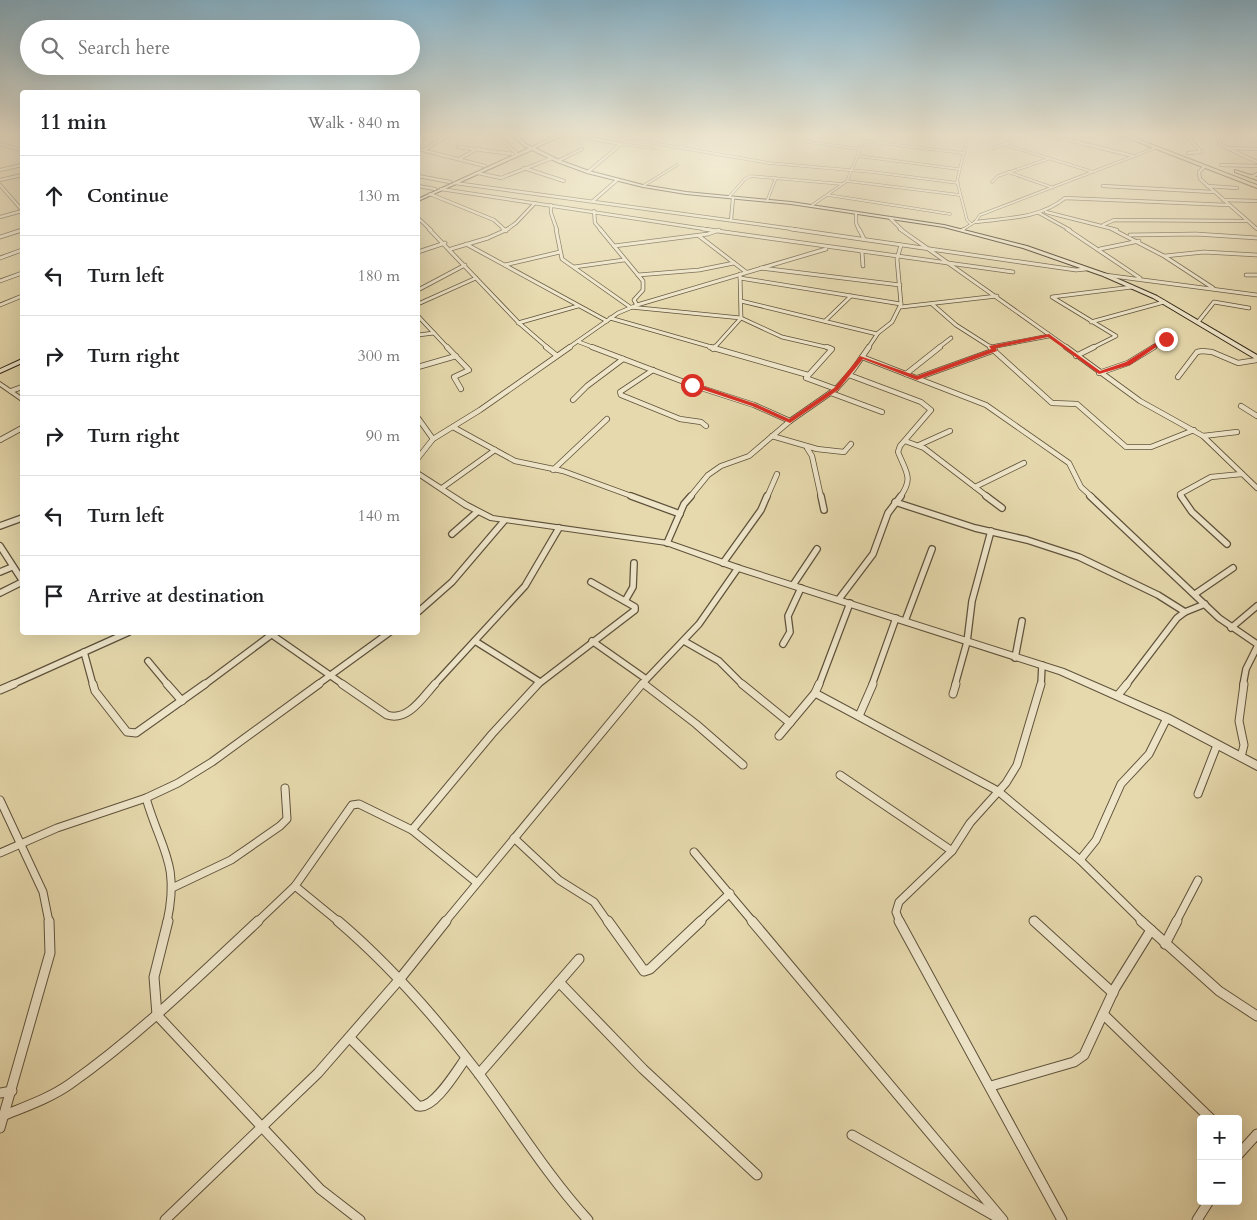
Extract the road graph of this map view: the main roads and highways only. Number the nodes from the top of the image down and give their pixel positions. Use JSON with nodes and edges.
{"nodes":[{"id":1,"x":436,"y":192,"type":"edge"},
{"id":2,"x":690,"y":192,"type":"edge"},
{"id":3,"x":420,"y":197,"type":"edge"},
{"id":4,"x":1254,"y":353,"type":"edge"},
{"id":5,"x":20,"y":358,"type":"edge"},
{"id":6,"x":1257,"y":359,"type":"edge"},
{"id":7,"x":20,"y":362,"type":"edge"},
{"id":8,"x":0,"y":366,"type":"edge"},
{"id":9,"x":0,"y":371,"type":"edge"}],
"edges":[{"from":1,"to":3,"type":"main road"},
{"from":2,"to":4,"type":"main road"},
{"from":4,"to":6,"type":"main road"},
{"from":5,"to":8,"type":"main road"},
{"from":7,"to":9,"type":"main road"}]}
